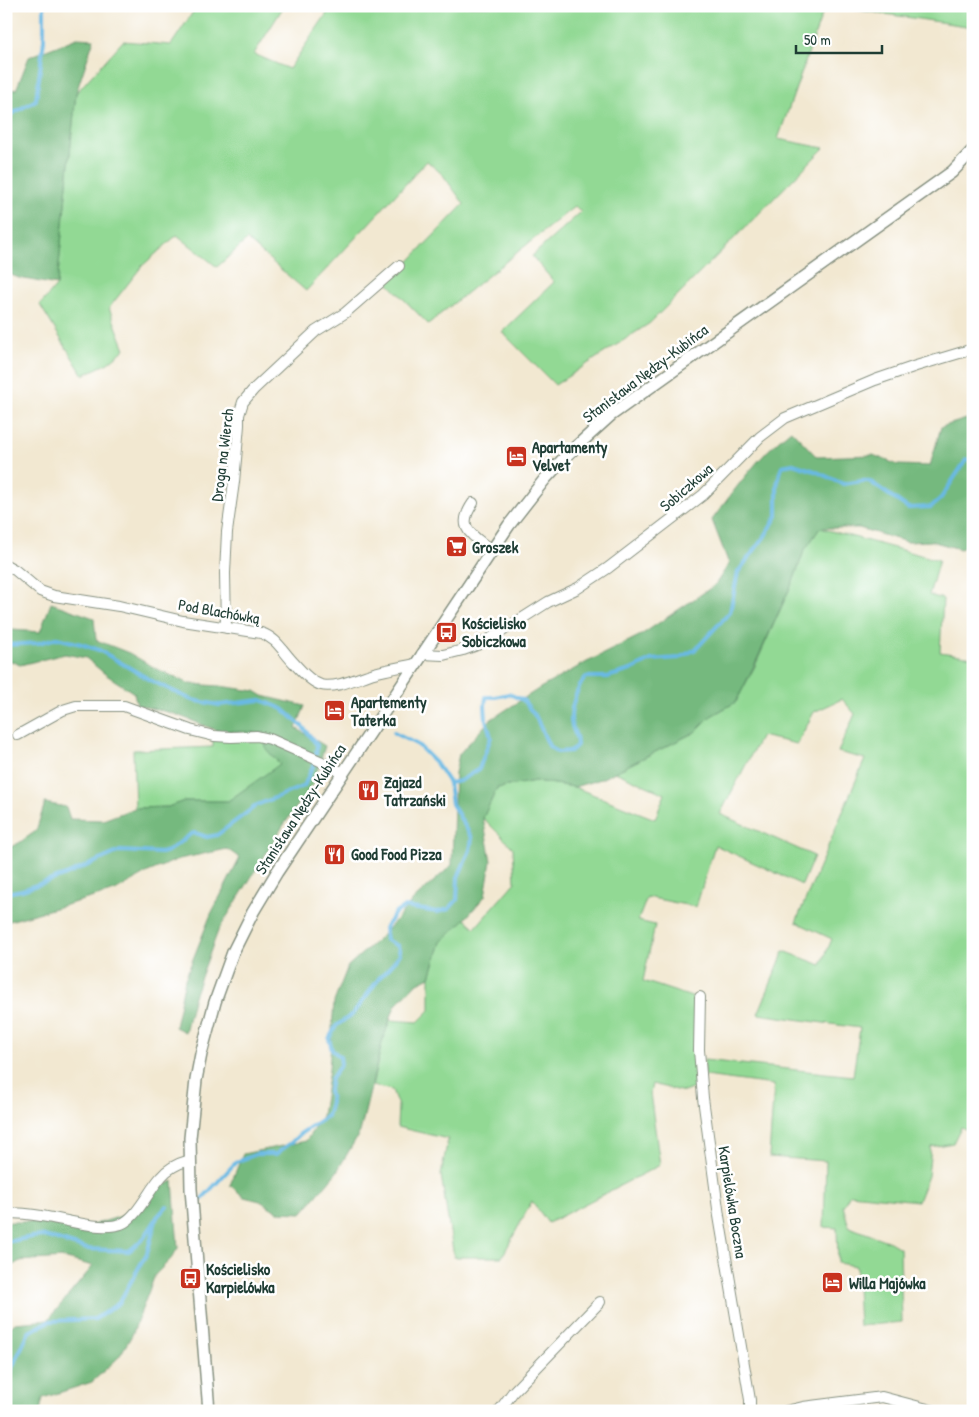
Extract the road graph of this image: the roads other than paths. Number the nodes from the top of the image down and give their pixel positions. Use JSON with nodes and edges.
{"nodes":[{"id":1,"x":973,"y":150,"type":"edge"},
{"id":2,"x":399,"y":266,"type":"dead end"},
{"id":3,"x":973,"y":349,"type":"edge"},
{"id":4,"x":473,"y":503,"type":"dead end"},
{"id":5,"x":492,"y":551,"type":"junction"},
{"id":6,"x":6,"y":565,"type":"edge"},
{"id":7,"x":226,"y":628,"type":"junction"},
{"id":8,"x":422,"y":654,"type":"junction"},
{"id":9,"x":416,"y":664,"type":"junction"},
{"id":10,"x":18,"y":735,"type":"dead end"},
{"id":11,"x":343,"y":773,"type":"junction"},
{"id":12,"x":700,"y":997,"type":"dead end"},
{"id":13,"x":190,"y":1160,"type":"junction"},
{"id":14,"x":6,"y":1213,"type":"edge"},
{"id":15,"x":600,"y":1302,"type":"dead end"},
{"id":16,"x":209,"y":1411,"type":"edge"},
{"id":17,"x":499,"y":1411,"type":"edge"},
{"id":18,"x":750,"y":1411,"type":"edge"},
{"id":19,"x":786,"y":1411,"type":"edge"},
{"id":20,"x":935,"y":1411,"type":"edge"}],
"edges":[{"from":1,"to":5,"type":"street","name":"Stanisława Nędzy-Kubińca"},
{"from":2,"to":7,"type":"street","name":"Droga na Wierch"},
{"from":3,"to":8,"type":"street","name":"Sobiczkowa"},
{"from":4,"to":5,"type":"street"},
{"from":5,"to":8,"type":"street","name":"Stanisława Nędzy-Kubińca"},
{"from":6,"to":7,"type":"street","name":"Pod Blachówką"},
{"from":7,"to":9,"type":"street","name":"Pod Blachówką"},
{"from":8,"to":9,"type":"street","name":"Stanisława Nędzy-Kubińca"},
{"from":9,"to":11,"type":"street","name":"Stanisława Nędzy-Kubińca"},
{"from":10,"to":11,"type":"street"},
{"from":11,"to":13,"type":"street","name":"Stanisława Nędzy-Kubińca"},
{"from":12,"to":18,"type":"street","name":"Karpielówka Boczna"},
{"from":13,"to":14,"type":"street"},
{"from":13,"to":16,"type":"street","name":"Stanisława Nędzy-Kubińca"},
{"from":15,"to":17,"type":"street"},
{"from":19,"to":20,"type":"street"}]}
